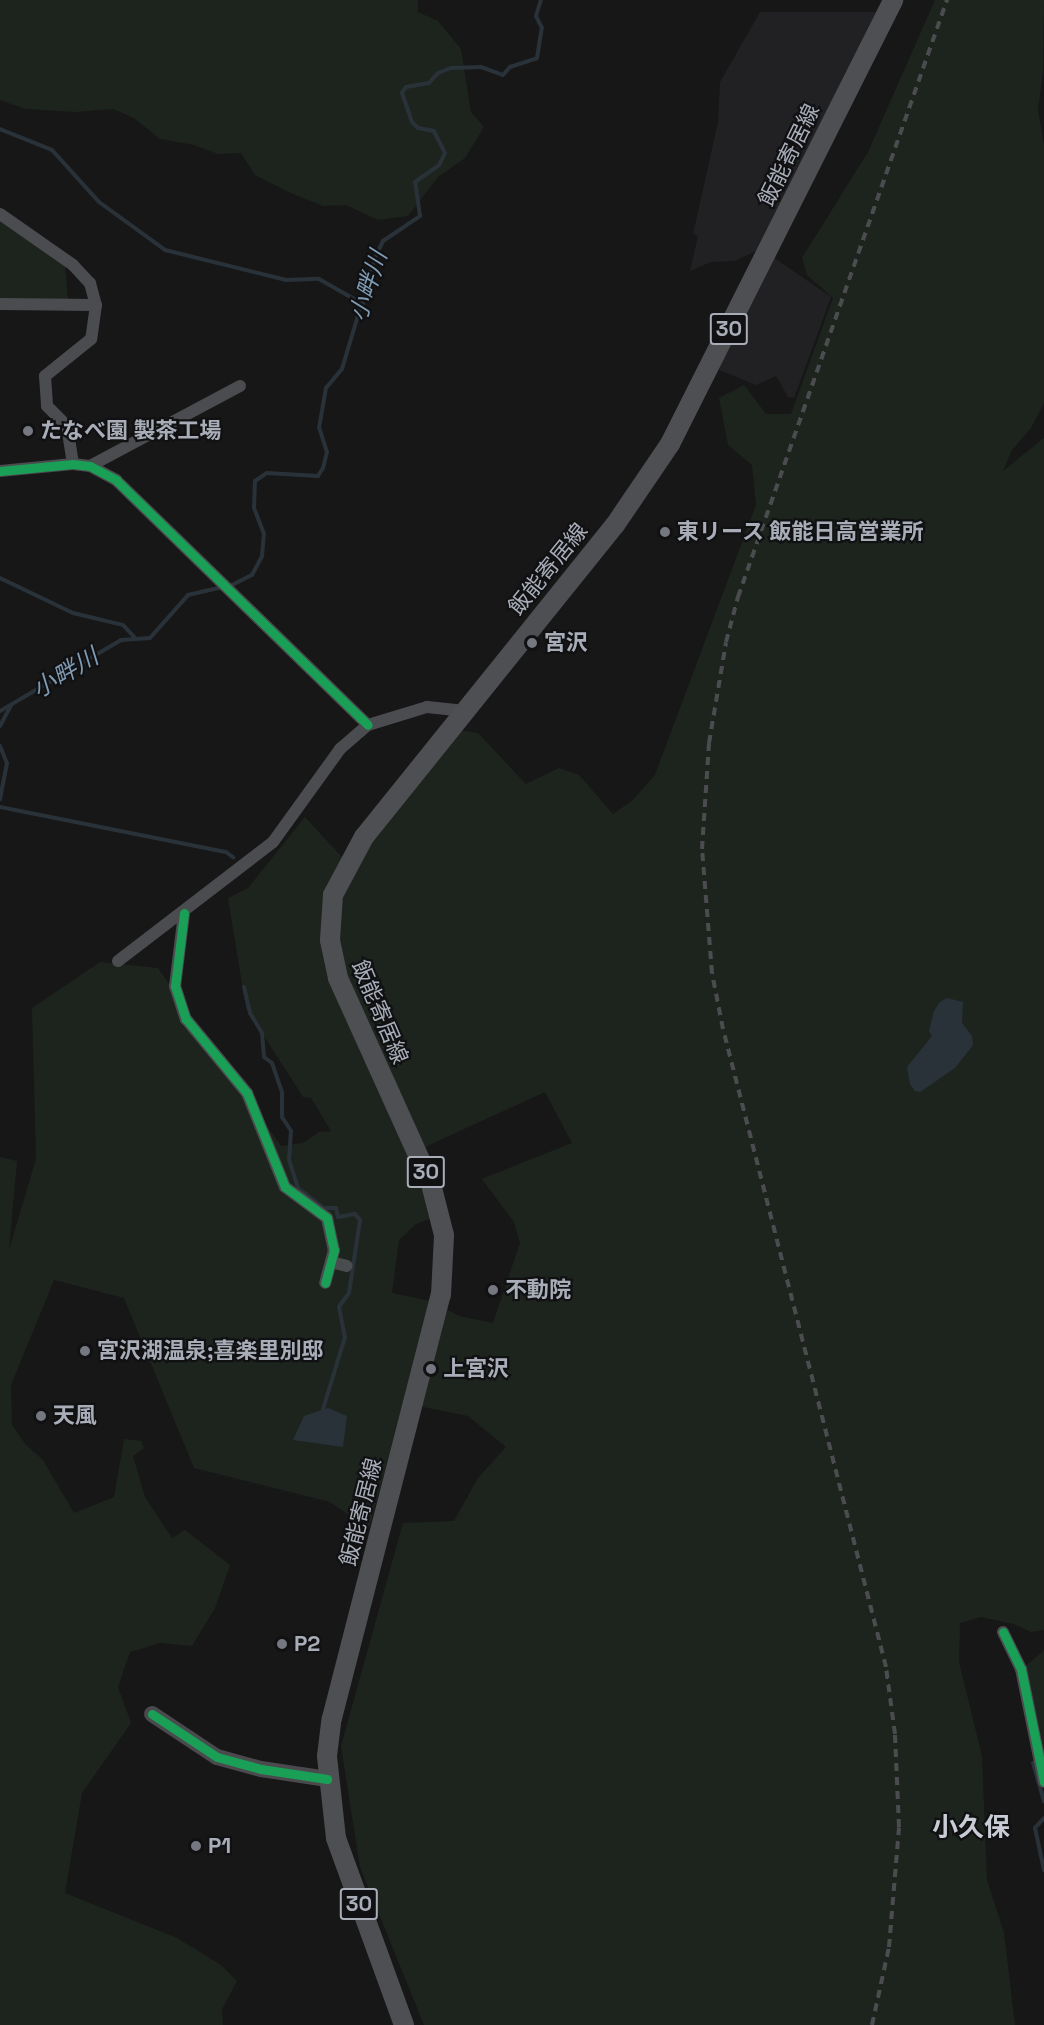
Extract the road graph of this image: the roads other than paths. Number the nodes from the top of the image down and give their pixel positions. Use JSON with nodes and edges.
{"nodes":[{"id":1,"x":893,"y":0,"type":"edge"},
{"id":2,"x":0,"y":214,"type":"edge"},
{"id":3,"x":0,"y":304,"type":"edge"},
{"id":4,"x":96,"y":305,"type":"junction"},
{"id":5,"x":240,"y":386,"type":"dead end"},
{"id":6,"x":73,"y":464,"type":"junction"},
{"id":7,"x":90,"y":466,"type":"junction"},
{"id":8,"x":0,"y":471,"type":"edge"},
{"id":9,"x":464,"y":711,"type":"junction"},
{"id":10,"x":368,"y":725,"type":"junction"},
{"id":11,"x":184,"y":913,"type":"junction"},
{"id":12,"x":118,"y":961,"type":"dead end"},
{"id":13,"x":331,"y":1262,"type":"junction"},
{"id":14,"x":347,"y":1266,"type":"dead end"},
{"id":15,"x":325,"y":1283,"type":"dead end"},
{"id":16,"x":1003,"y":1632,"type":"dead end"},
{"id":17,"x":152,"y":1714,"type":"dead end"},
{"id":18,"x":327,"y":1779,"type":"junction"},
{"id":19,"x":1044,"y":1782,"type":"edge"},
{"id":20,"x":404,"y":2025,"type":"edge"}],
"edges":[{"from":1,"to":9,"type":"main road","name":"飯能寄居線","number":"30"},
{"from":2,"to":4,"type":"street"},
{"from":3,"to":4,"type":"street"},
{"from":4,"to":6,"type":"street"},
{"from":5,"to":7,"type":"street"},
{"from":6,"to":7,"type":"street"},
{"from":6,"to":8,"type":"street"},
{"from":7,"to":10,"type":"street"},
{"from":9,"to":10,"type":"street"},
{"from":9,"to":18,"type":"main road","name":"飯能寄居線","number":"30"},
{"from":10,"to":11,"type":"street"},
{"from":11,"to":12,"type":"street"},
{"from":11,"to":13,"type":"street"},
{"from":13,"to":14,"type":"street"},
{"from":13,"to":15,"type":"street"},
{"from":16,"to":19,"type":"street"},
{"from":17,"to":18,"type":"street"},
{"from":18,"to":20,"type":"main road","name":"飯能寄居線","number":"30"}]}
